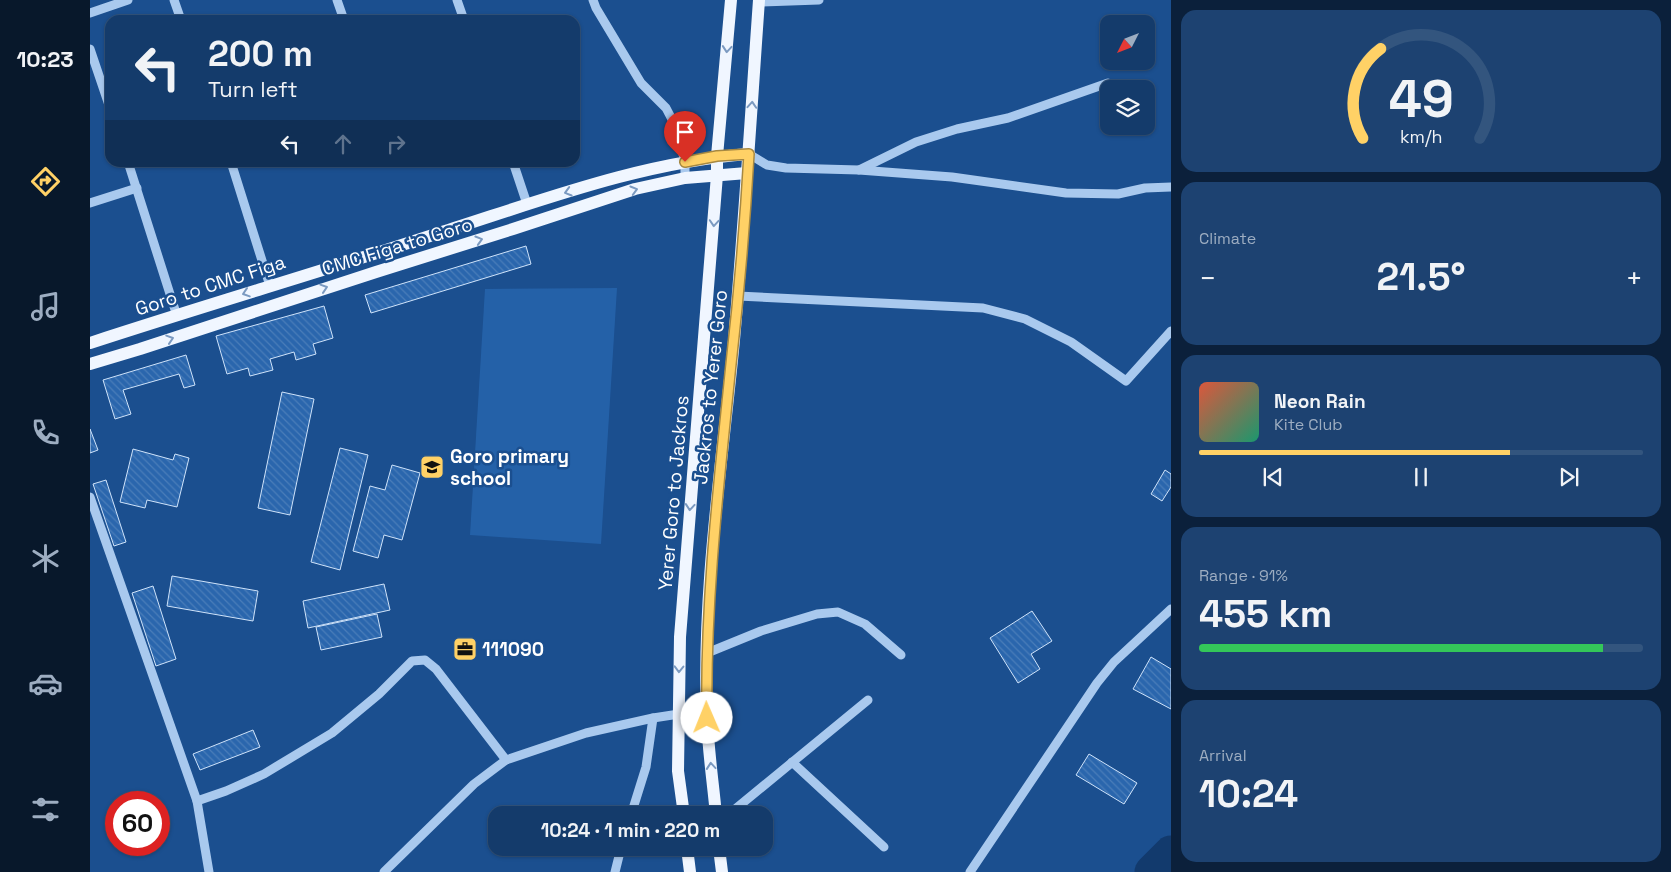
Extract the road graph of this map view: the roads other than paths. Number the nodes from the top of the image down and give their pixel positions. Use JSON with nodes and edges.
{"nodes":[{"id":1,"x":128,"y":0,"type":"edge"},
{"id":2,"x":174,"y":0,"type":"edge"},
{"id":3,"x":337,"y":0,"type":"edge"},
{"id":4,"x":457,"y":0,"type":"edge"},
{"id":5,"x":593,"y":0,"type":"edge"},
{"id":6,"x":731,"y":0,"type":"edge"},
{"id":7,"x":818,"y":0,"type":"edge"},
{"id":8,"x":759,"y":1,"type":"edge"},
{"id":9,"x":90,"y":13,"type":"edge"},
{"id":10,"x":179,"y":15,"type":"edge"},
{"id":11,"x":342,"y":15,"type":"edge"},
{"id":12,"x":462,"y":15,"type":"edge"},
{"id":13,"x":90,"y":49,"type":"edge"},
{"id":14,"x":1100,"y":86,"type":"edge"},
{"id":15,"x":105,"y":93,"type":"edge"},
{"id":16,"x":749,"y":154,"type":"junction"},
{"id":17,"x":717,"y":156,"type":"junction"},
{"id":18,"x":685,"y":162,"type":"junction"},
{"id":19,"x":767,"y":165,"type":"junction"},
{"id":20,"x":130,"y":167,"type":"edge"},
{"id":21,"x":233,"y":167,"type":"edge"},
{"id":22,"x":515,"y":167,"type":"edge"},
{"id":23,"x":859,"y":170,"type":"junction"},
{"id":24,"x":747,"y":173,"type":"junction"},
{"id":25,"x":717,"y":174,"type":"junction"},
{"id":26,"x":685,"y":178,"type":"junction"},
{"id":27,"x":1171,"y":187,"type":"edge"},
{"id":28,"x":137,"y":188,"type":"junction"},
{"id":29,"x":90,"y":203,"type":"edge"},
{"id":30,"x":527,"y":204,"type":"junction"},
{"id":31,"x":270,"y":286,"type":"junction"},
{"id":32,"x":738,"y":296,"type":"junction"},
{"id":33,"x":177,"y":316,"type":"junction"},
{"id":34,"x":133,"y":329,"type":"junction"},
{"id":35,"x":1171,"y":331,"type":"edge"},
{"id":36,"x":90,"y":343,"type":"edge"},
{"id":37,"x":140,"y":349,"type":"junction"},
{"id":38,"x":90,"y":364,"type":"edge"},
{"id":39,"x":90,"y":497,"type":"edge"},
{"id":40,"x":1171,"y":609,"type":"edge"},
{"id":41,"x":707,"y":653,"type":"junction"},
{"id":42,"x":900,"y":655,"type":"dead end"},
{"id":43,"x":868,"y":700,"type":"dead end"},
{"id":44,"x":679,"y":714,"type":"junction"},
{"id":45,"x":653,"y":718,"type":"junction"},
{"id":46,"x":506,"y":760,"type":"junction"},
{"id":47,"x":792,"y":762,"type":"junction"},
{"id":48,"x":197,"y":801,"type":"junction"},
{"id":49,"x":634,"y":806,"type":"edge"},
{"id":50,"x":683,"y":806,"type":"edge"},
{"id":51,"x":715,"y":806,"type":"edge"},
{"id":52,"x":739,"y":806,"type":"edge"},
{"id":53,"x":884,"y":846,"type":"dead end"},
{"id":54,"x":619,"y":856,"type":"edge"},
{"id":55,"x":688,"y":856,"type":"edge"},
{"id":56,"x":720,"y":856,"type":"edge"},
{"id":57,"x":209,"y":872,"type":"edge"},
{"id":58,"x":384,"y":872,"type":"edge"},
{"id":59,"x":615,"y":872,"type":"edge"},
{"id":60,"x":690,"y":872,"type":"edge"},
{"id":61,"x":722,"y":872,"type":"edge"},
{"id":62,"x":970,"y":872,"type":"edge"}],
"edges":[{"from":1,"to":9,"type":"street"},
{"from":2,"to":10,"type":"street"},
{"from":3,"to":11,"type":"street"},
{"from":4,"to":12,"type":"street"},
{"from":5,"to":18,"type":"street"},
{"from":6,"to":17,"type":"main road","name":"Yerer Goro to Jackros","one_way":true},
{"from":7,"to":8,"type":"street"},
{"from":16,"to":8,"type":"main road","name":"Jackros to Yerer Goro","one_way":true},
{"from":13,"to":15,"type":"street"},
{"from":14,"to":23,"type":"street"},
{"from":16,"to":17,"type":"main road","name":"Goro to CMC Figa"},
{"from":16,"to":19,"type":"street"},
{"from":16,"to":24,"type":"main road","name":"Jackros to Yerer Goro"},
{"from":17,"to":18,"type":"main road","name":"Goro to CMC Figa"},
{"from":17,"to":25,"type":"main road","name":"Yerer Goro to Jackros"},
{"from":18,"to":26,"type":"street"},
{"from":18,"to":30,"type":"main road","name":"Goro to CMC Figa","one_way":true},
{"from":19,"to":23,"type":"street"},
{"from":19,"to":24,"type":"street"},
{"from":20,"to":28,"type":"street"},
{"from":21,"to":31,"type":"street"},
{"from":22,"to":30,"type":"street"},
{"from":23,"to":27,"type":"street"},
{"from":24,"to":25,"type":"main road","name":"CMC Figa to Goro"},
{"from":24,"to":32,"type":"main road","name":"Jackros to Yerer Goro"},
{"from":25,"to":26,"type":"main road","name":"CMC Figa to Goro"},
{"from":25,"to":44,"type":"main road","name":"Yerer Goro to Jackros","one_way":true},
{"from":37,"to":26,"type":"main road","name":"CMC Figa to Goro","one_way":true},
{"from":28,"to":29,"type":"street"},
{"from":28,"to":33,"type":"street"},
{"from":30,"to":31,"type":"main road","name":"Goro to CMC Figa"},
{"from":31,"to":33,"type":"main road","name":"Goro to CMC Figa","one_way":true},
{"from":32,"to":35,"type":"street"},
{"from":32,"to":41,"type":"main road","name":"Jackros to Yerer Goro"},
{"from":33,"to":34,"type":"main road","name":"Goro to CMC Figa"},
{"from":34,"to":36,"type":"main road","name":"Goro to CMC Figa"},
{"from":34,"to":37,"type":"main road"},
{"from":37,"to":38,"type":"main road","name":"CMC Figa to Goro"},
{"from":39,"to":48,"type":"street"},
{"from":40,"to":62,"type":"street"},
{"from":41,"to":42,"type":"street"},
{"from":51,"to":41,"type":"main road","name":"Jackros to Yerer Goro","one_way":true},
{"from":43,"to":47,"type":"street"},
{"from":44,"to":45,"type":"street"},
{"from":44,"to":50,"type":"main road","name":"Yerer Goro to Jackros"},
{"from":45,"to":46,"type":"street"},
{"from":45,"to":49,"type":"street"},
{"from":46,"to":48,"type":"street"},
{"from":46,"to":58,"type":"street"},
{"from":47,"to":52,"type":"street"},
{"from":47,"to":53,"type":"street"},
{"from":48,"to":57,"type":"street"},
{"from":54,"to":59,"type":"street"},
{"from":55,"to":60,"type":"main road"},
{"from":56,"to":61,"type":"main road"}]}
